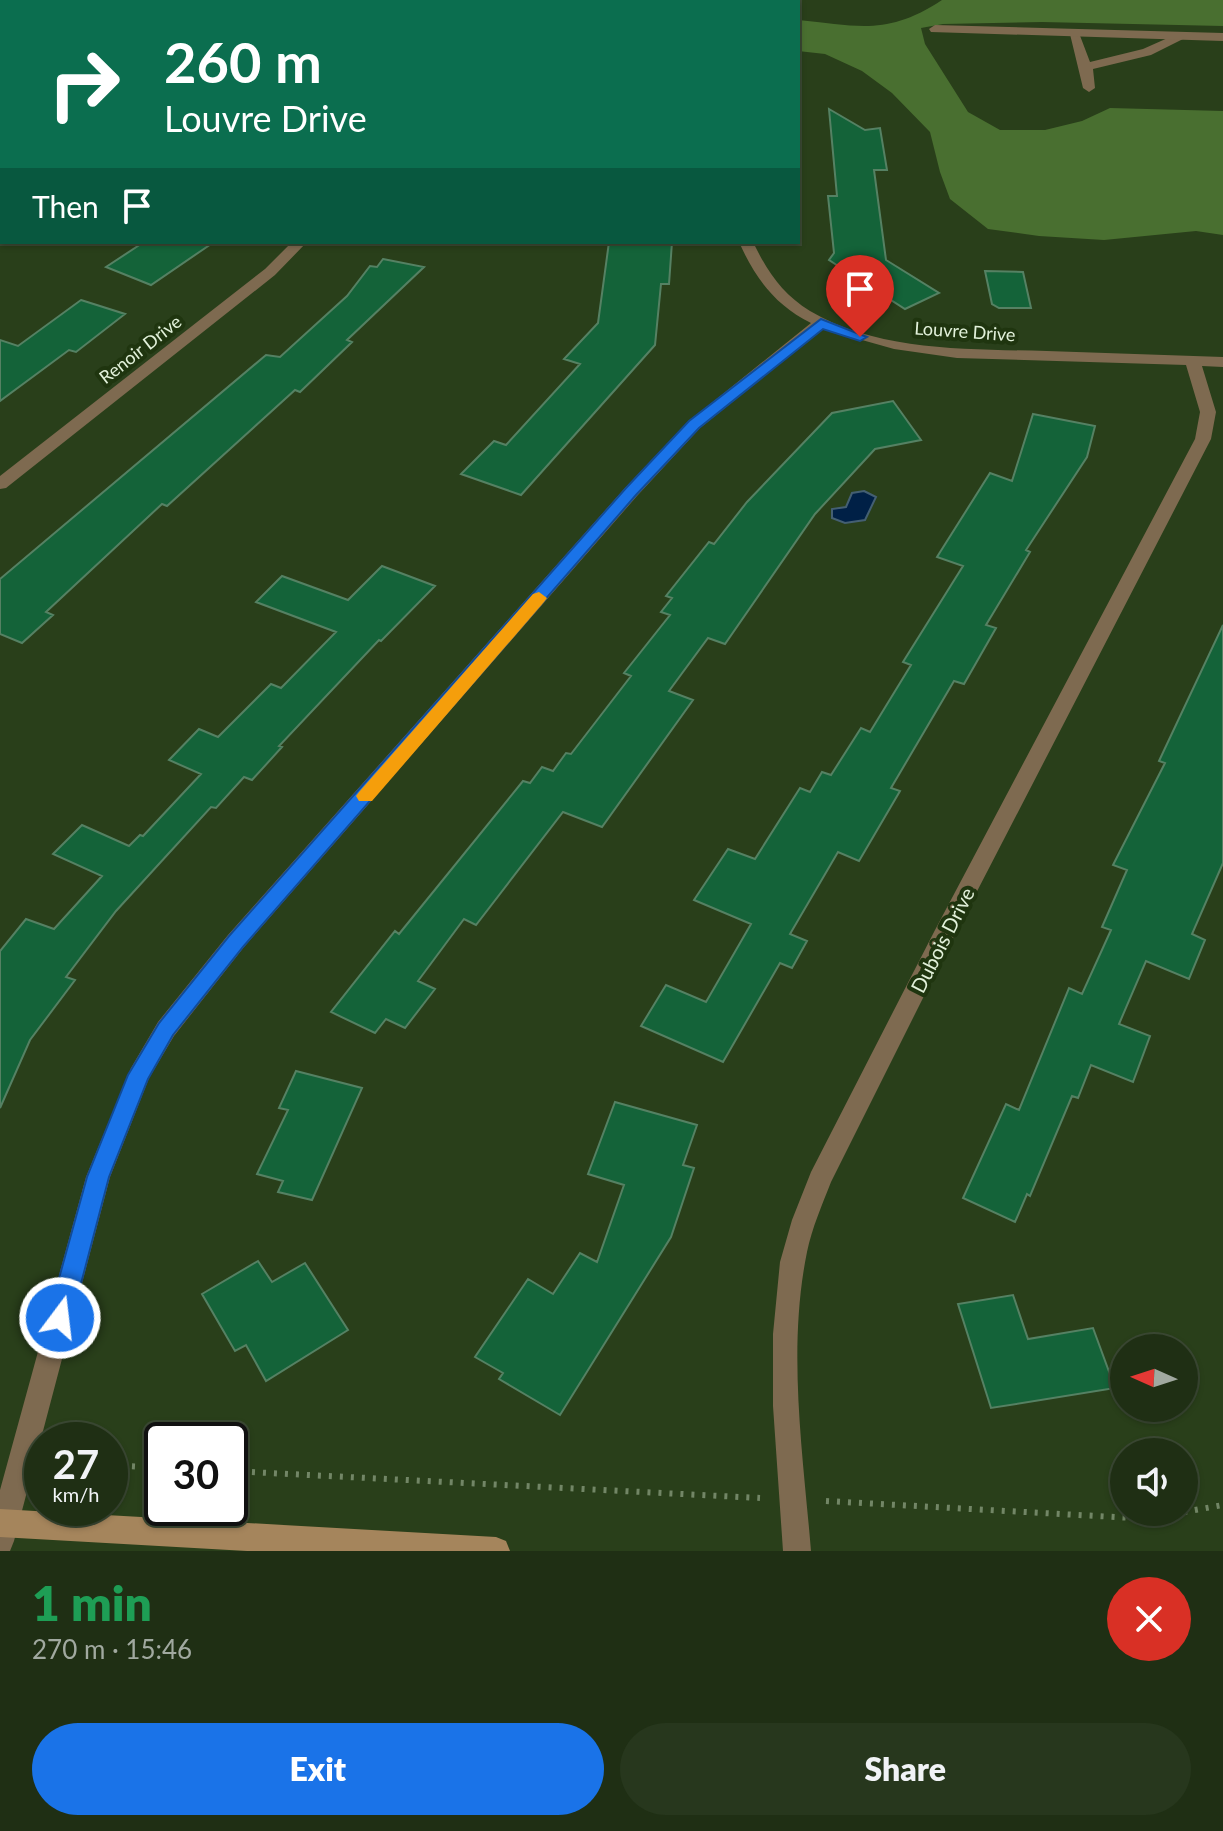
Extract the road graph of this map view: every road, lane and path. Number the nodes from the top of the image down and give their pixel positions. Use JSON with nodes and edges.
{"nodes":[{"id":1,"x":935,"y":29,"type":"dead end"},
{"id":2,"x":1073,"y":33,"type":"junction"},
{"id":3,"x":1183,"y":36,"type":"junction"},
{"id":4,"x":1223,"y":37,"type":"edge"},
{"id":5,"x":1086,"y":67,"type":"junction"},
{"id":6,"x":1089,"y":88,"type":"dead end"},
{"id":7,"x":298,"y":244,"type":"edge"},
{"id":8,"x":747,"y":244,"type":"edge"},
{"id":9,"x":821,"y":323,"type":"junction"},
{"id":10,"x":1193,"y":361,"type":"junction"},
{"id":11,"x":1223,"y":362,"type":"edge"},
{"id":12,"x":0,"y":484,"type":"edge"},
{"id":13,"x":248,"y":1472,"type":"edge"},
{"id":14,"x":794,"y":1500,"type":"junction"},
{"id":15,"x":1223,"y":1505,"type":"edge"},
{"id":16,"x":1198,"y":1509,"type":"edge"},
{"id":17,"x":1110,"y":1517,"type":"edge"},
{"id":18,"x":2,"y":1529,"type":"edge"},
{"id":19,"x":496,"y":1551,"type":"edge"},
{"id":20,"x":797,"y":1551,"type":"edge"}],
"edges":[{"from":1,"to":2,"type":"street"},
{"from":2,"to":3,"type":"street"},
{"from":2,"to":5,"type":"street"},
{"from":3,"to":4,"type":"street"},
{"from":3,"to":5,"type":"street"},
{"from":5,"to":6,"type":"street"},
{"from":7,"to":12,"type":"street","name":"Renoir Drive"},
{"from":8,"to":9,"type":"street","name":"Louvre Drive"},
{"from":9,"to":10,"type":"street","name":"Louvre Drive"},
{"from":9,"to":18,"type":"street"},
{"from":10,"to":11,"type":"street","name":"Louvre Drive"},
{"from":10,"to":14,"type":"street","name":"Dubois Drive"},
{"from":13,"to":14,"type":"path"},
{"from":14,"to":17,"type":"path"},
{"from":14,"to":20,"type":"street","name":"Dubois Drive"},
{"from":15,"to":16,"type":"path"},
{"from":18,"to":19,"type":"main road"}]}
